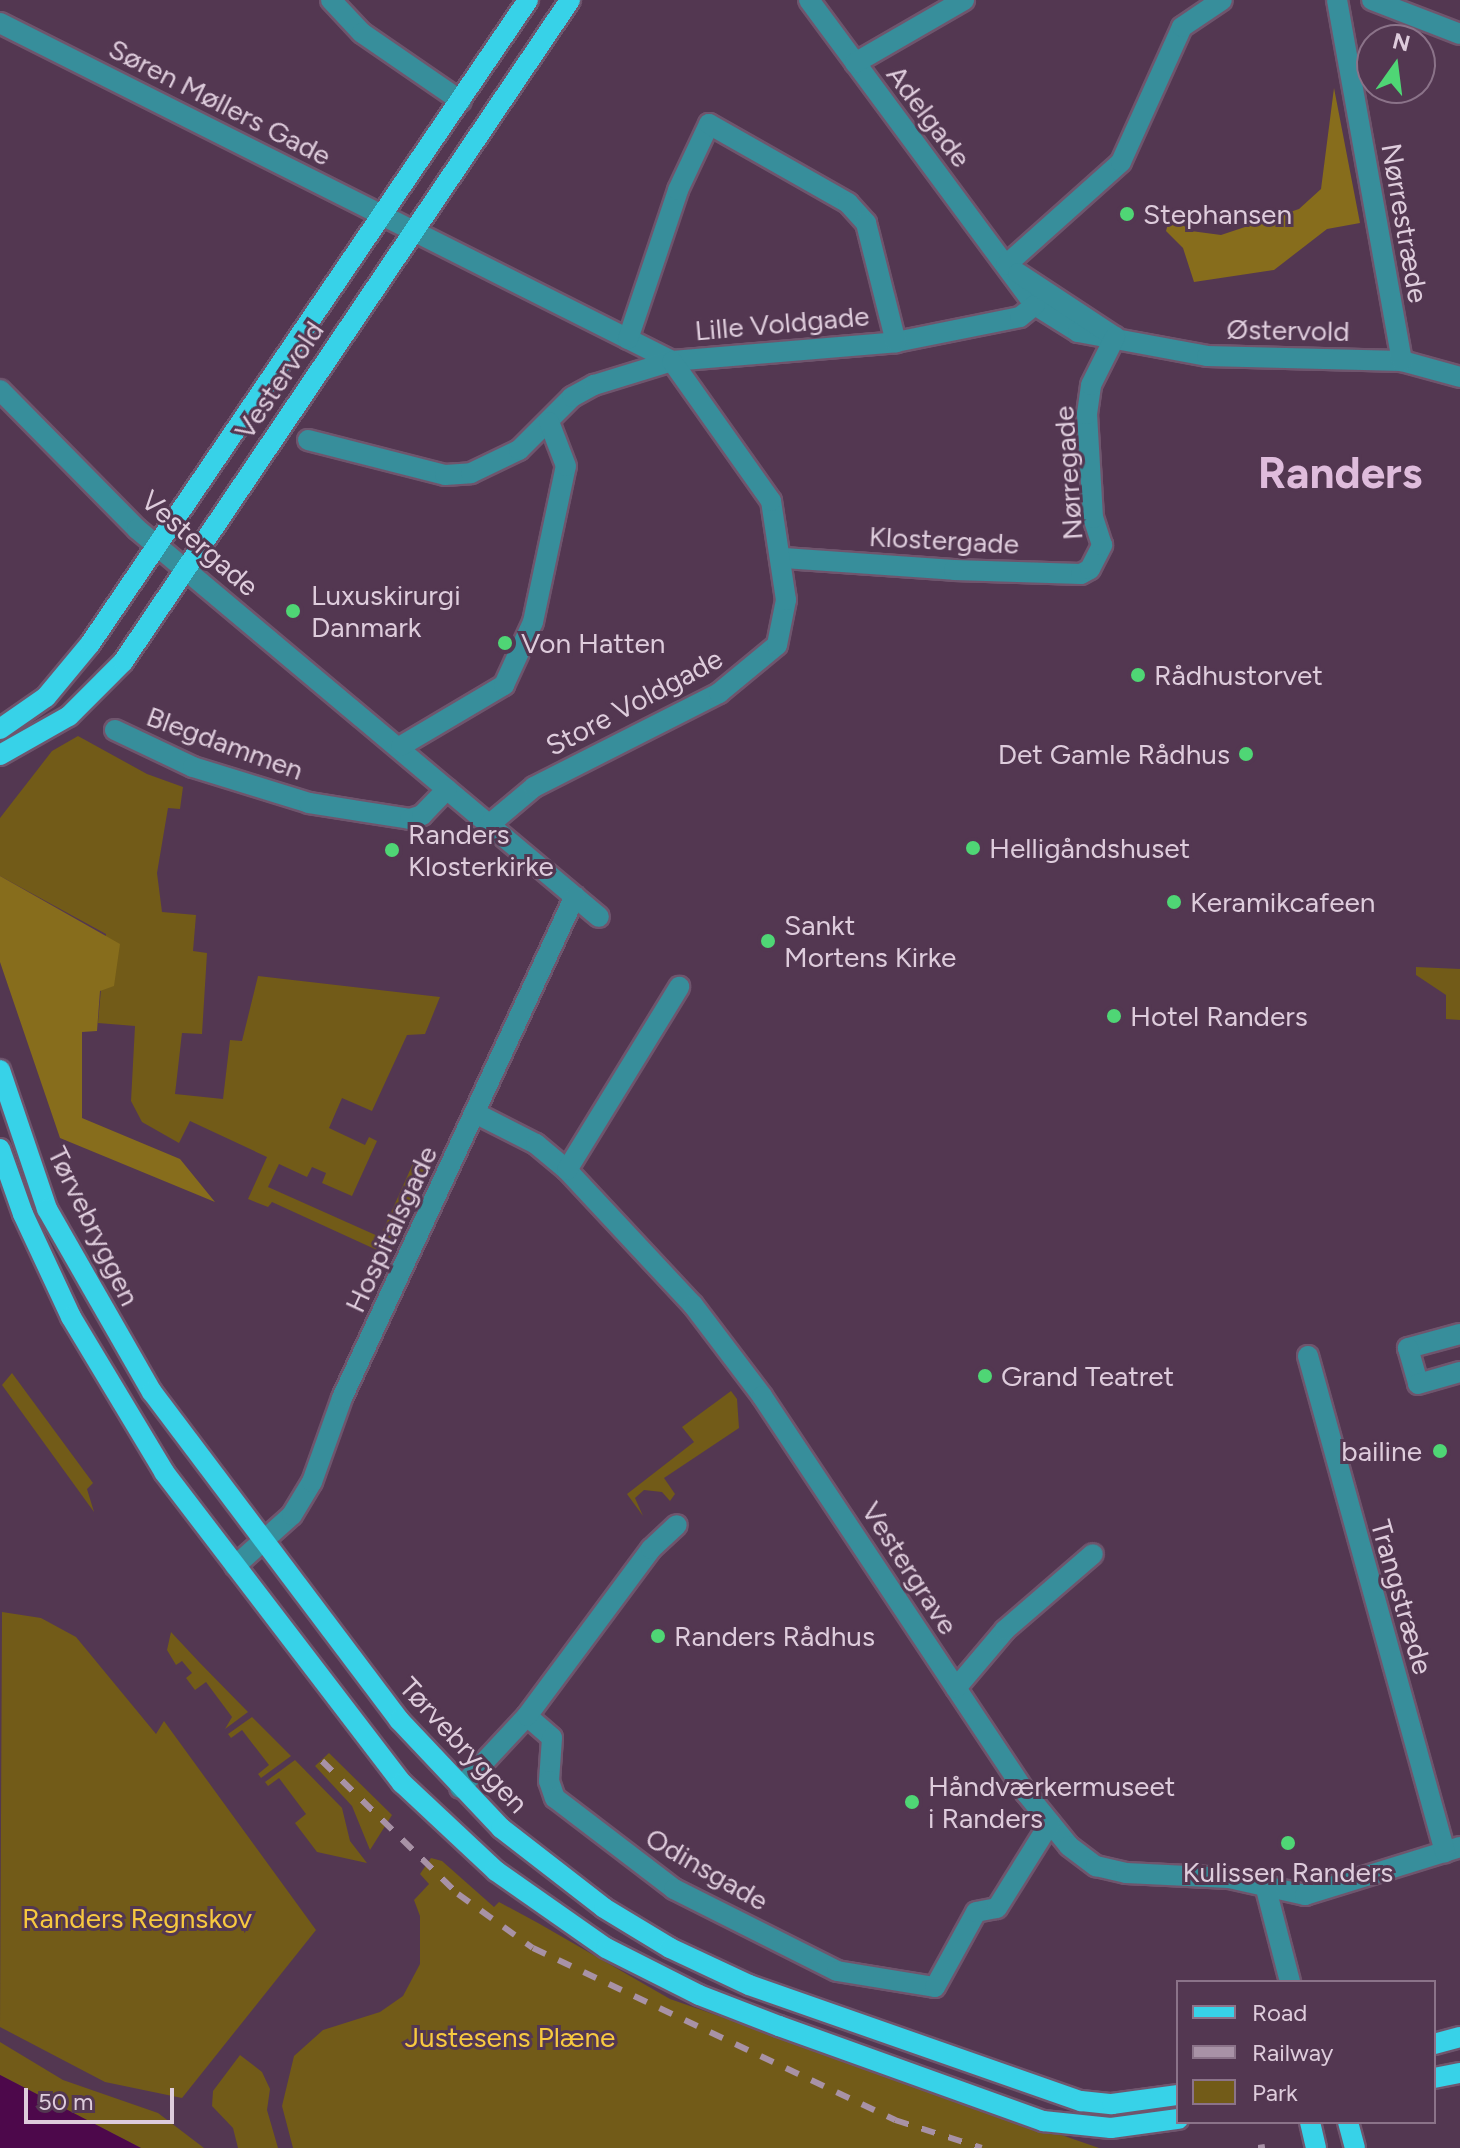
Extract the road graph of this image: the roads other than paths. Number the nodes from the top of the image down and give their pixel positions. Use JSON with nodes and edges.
{"nodes":[{"id":1,"x":331,"y":0,"type":"edge"},
{"id":2,"x":528,"y":0,"type":"edge"},
{"id":3,"x":570,"y":0,"type":"edge"},
{"id":4,"x":809,"y":0,"type":"edge"},
{"id":5,"x":964,"y":0,"type":"edge"},
{"id":6,"x":1222,"y":0,"type":"edge"},
{"id":7,"x":1337,"y":0,"type":"edge"},
{"id":8,"x":1372,"y":0,"type":"edge"},
{"id":9,"x":0,"y":23,"type":"edge"},
{"id":10,"x":1460,"y":34,"type":"edge"},
{"id":11,"x":855,"y":63,"type":"junction"},
{"id":12,"x":461,"y":101,"type":"junction"},
{"id":13,"x":383,"y":216,"type":"junction"},
{"id":14,"x":413,"y":232,"type":"junction"},
{"id":15,"x":1006,"y":265,"type":"junction"},
{"id":16,"x":1041,"y":299,"type":"junction"},
{"id":17,"x":1115,"y":337,"type":"junction"},
{"id":18,"x":628,"y":339,"type":"junction"},
{"id":19,"x":896,"y":342,"type":"junction"},
{"id":20,"x":672,"y":361,"type":"junction"},
{"id":21,"x":1402,"y":361,"type":"junction"},
{"id":22,"x":1460,"y":377,"type":"edge"},
{"id":23,"x":0,"y":390,"type":"edge"},
{"id":24,"x":549,"y":422,"type":"junction"},
{"id":25,"x":308,"y":440,"type":"dead end"},
{"id":26,"x":157,"y":546,"type":"junction"},
{"id":27,"x":784,"y":558,"type":"junction"},
{"id":28,"x":1098,"y":562,"type":"joint"},
{"id":29,"x":187,"y":570,"type":"junction"},
{"id":30,"x":0,"y":729,"type":"edge"},
{"id":31,"x":115,"y":730,"type":"dead end"},
{"id":32,"x":401,"y":746,"type":"junction"},
{"id":33,"x":0,"y":755,"type":"edge"},
{"id":34,"x":447,"y":789,"type":"junction"},
{"id":35,"x":490,"y":824,"type":"junction"},
{"id":36,"x":575,"y":896,"type":"junction"},
{"id":37,"x":599,"y":917,"type":"dead end"},
{"id":38,"x":679,"y":987,"type":"dead end"},
{"id":39,"x":0,"y":1070,"type":"edge"},
{"id":40,"x":477,"y":1114,"type":"junction"},
{"id":41,"x":0,"y":1149,"type":"edge"},
{"id":42,"x":567,"y":1170,"type":"junction"},
{"id":43,"x":1460,"y":1334,"type":"edge"},
{"id":44,"x":1308,"y":1356,"type":"dead end"},
{"id":45,"x":1460,"y":1372,"type":"edge"},
{"id":46,"x":677,"y":1525,"type":"dead end"},
{"id":47,"x":262,"y":1542,"type":"junction"},
{"id":48,"x":1093,"y":1554,"type":"dead end"},
{"id":49,"x":235,"y":1566,"type":"junction"},
{"id":50,"x":956,"y":1688,"type":"junction"},
{"id":51,"x":527,"y":1716,"type":"junction"},
{"id":52,"x":460,"y":1788,"type":"junction"},
{"id":53,"x":1050,"y":1823,"type":"junction"},
{"id":54,"x":1453,"y":1850,"type":"edge"},
{"id":55,"x":1265,"y":1885,"type":"junction"},
{"id":56,"x":1289,"y":1980,"type":"edge"},
{"id":57,"x":1460,"y":2024,"type":"edge"},
{"id":58,"x":1436,"y":2030,"type":"edge"},
{"id":59,"x":1460,"y":2037,"type":"edge"},
{"id":60,"x":1436,"y":2043,"type":"edge"},
{"id":61,"x":1460,"y":2073,"type":"edge"},
{"id":62,"x":1436,"y":2078,"type":"edge"},
{"id":63,"x":1176,"y":2095,"type":"edge"},
{"id":64,"x":1176,"y":2119,"type":"edge"},
{"id":65,"x":1310,"y":2124,"type":"edge"},
{"id":66,"x":1349,"y":2124,"type":"edge"},
{"id":67,"x":1316,"y":2148,"type":"edge"},
{"id":68,"x":1355,"y":2148,"type":"edge"}],
"edges":[{"from":1,"to":12,"type":"street"},
{"from":2,"to":12,"type":"main road","name":"Vestervold"},
{"from":3,"to":14,"type":"main road","name":"Vestervold"},
{"from":4,"to":11,"type":"street","name":"Adelgade"},
{"from":5,"to":11,"type":"street"},
{"from":6,"to":15,"type":"street"},
{"from":7,"to":21,"type":"street","name":"Nørrestræde"},
{"from":8,"to":10,"type":"street"},
{"from":9,"to":13,"type":"street","name":"Søren Møllers Gade"},
{"from":11,"to":15,"type":"street","name":"Adelgade"},
{"from":12,"to":13,"type":"main road","name":"Vestervold"},
{"from":13,"to":14,"type":"street","name":"Søren Møllers Gade"},
{"from":13,"to":26,"type":"main road","name":"Vestervold"},
{"from":14,"to":18,"type":"street","name":"Lille Voldgade"},
{"from":14,"to":29,"type":"main road","name":"Vestervold"},
{"from":15,"to":16,"type":"street","name":"Adelgade"},
{"from":16,"to":17,"type":"street","name":"Østervold"},
{"from":16,"to":19,"type":"street","name":"Lille Voldgade"},
{"from":17,"to":21,"type":"street","name":"Østervold"},
{"from":17,"to":28,"type":"street","name":"Nørregade"},
{"from":18,"to":19,"type":"street"},
{"from":18,"to":20,"type":"street","name":"Lille Voldgade"},
{"from":19,"to":20,"type":"street","name":"Lille Voldgade"},
{"from":20,"to":24,"type":"street"},
{"from":20,"to":27,"type":"street","name":"Store Voldgade"},
{"from":21,"to":22,"type":"street","name":"Østervold"},
{"from":23,"to":26,"type":"street","name":"Vestergade"},
{"from":24,"to":25,"type":"street"},
{"from":24,"to":32,"type":"street"},
{"from":26,"to":29,"type":"street","name":"Vestergade"},
{"from":26,"to":30,"type":"main road","name":"Vestervold"},
{"from":27,"to":28,"type":"street","name":"Klostergade"},
{"from":27,"to":35,"type":"street","name":"Store Voldgade"},
{"from":29,"to":32,"type":"street","name":"Vestergade"},
{"from":29,"to":33,"type":"main road","name":"Vestervold"},
{"from":31,"to":34,"type":"street","name":"Blegdammen"},
{"from":32,"to":34,"type":"street","name":"Vestergade"},
{"from":34,"to":35,"type":"street"},
{"from":35,"to":36,"type":"street"},
{"from":36,"to":37,"type":"street"},
{"from":36,"to":40,"type":"street","name":"Hospitalsgade"},
{"from":38,"to":42,"type":"street"},
{"from":39,"to":47,"type":"main road","name":"Tørvebryggen"},
{"from":40,"to":42,"type":"street","name":"Vestergrave"},
{"from":40,"to":47,"type":"street","name":"Hospitalsgade"},
{"from":41,"to":49,"type":"main road","name":"Tørvebryggen"},
{"from":42,"to":50,"type":"street","name":"Vestergrave"},
{"from":43,"to":45,"type":"street"},
{"from":44,"to":54,"type":"street","name":"Trangstræde"},
{"from":46,"to":51,"type":"street"},
{"from":47,"to":49,"type":"street","name":"Hospitalsgade"},
{"from":47,"to":52,"type":"main road","name":"Tørvebryggen"},
{"from":48,"to":50,"type":"street"},
{"from":49,"to":64,"type":"main road","name":"Tørvebryggen"},
{"from":50,"to":53,"type":"street","name":"Vestergrave"},
{"from":51,"to":52,"type":"street"},
{"from":51,"to":53,"type":"street","name":"Odinsgade"},
{"from":52,"to":63,"type":"main road","name":"Tørvebryggen"},
{"from":53,"to":55,"type":"street","name":"Vestergrave"},
{"from":54,"to":55,"type":"street","name":"Vestergrave"},
{"from":55,"to":56,"type":"street"},
{"from":57,"to":58,"type":"main road"},
{"from":59,"to":60,"type":"main road"},
{"from":61,"to":62,"type":"main road"},
{"from":65,"to":67,"type":"main road"},
{"from":66,"to":68,"type":"main road"}]}
